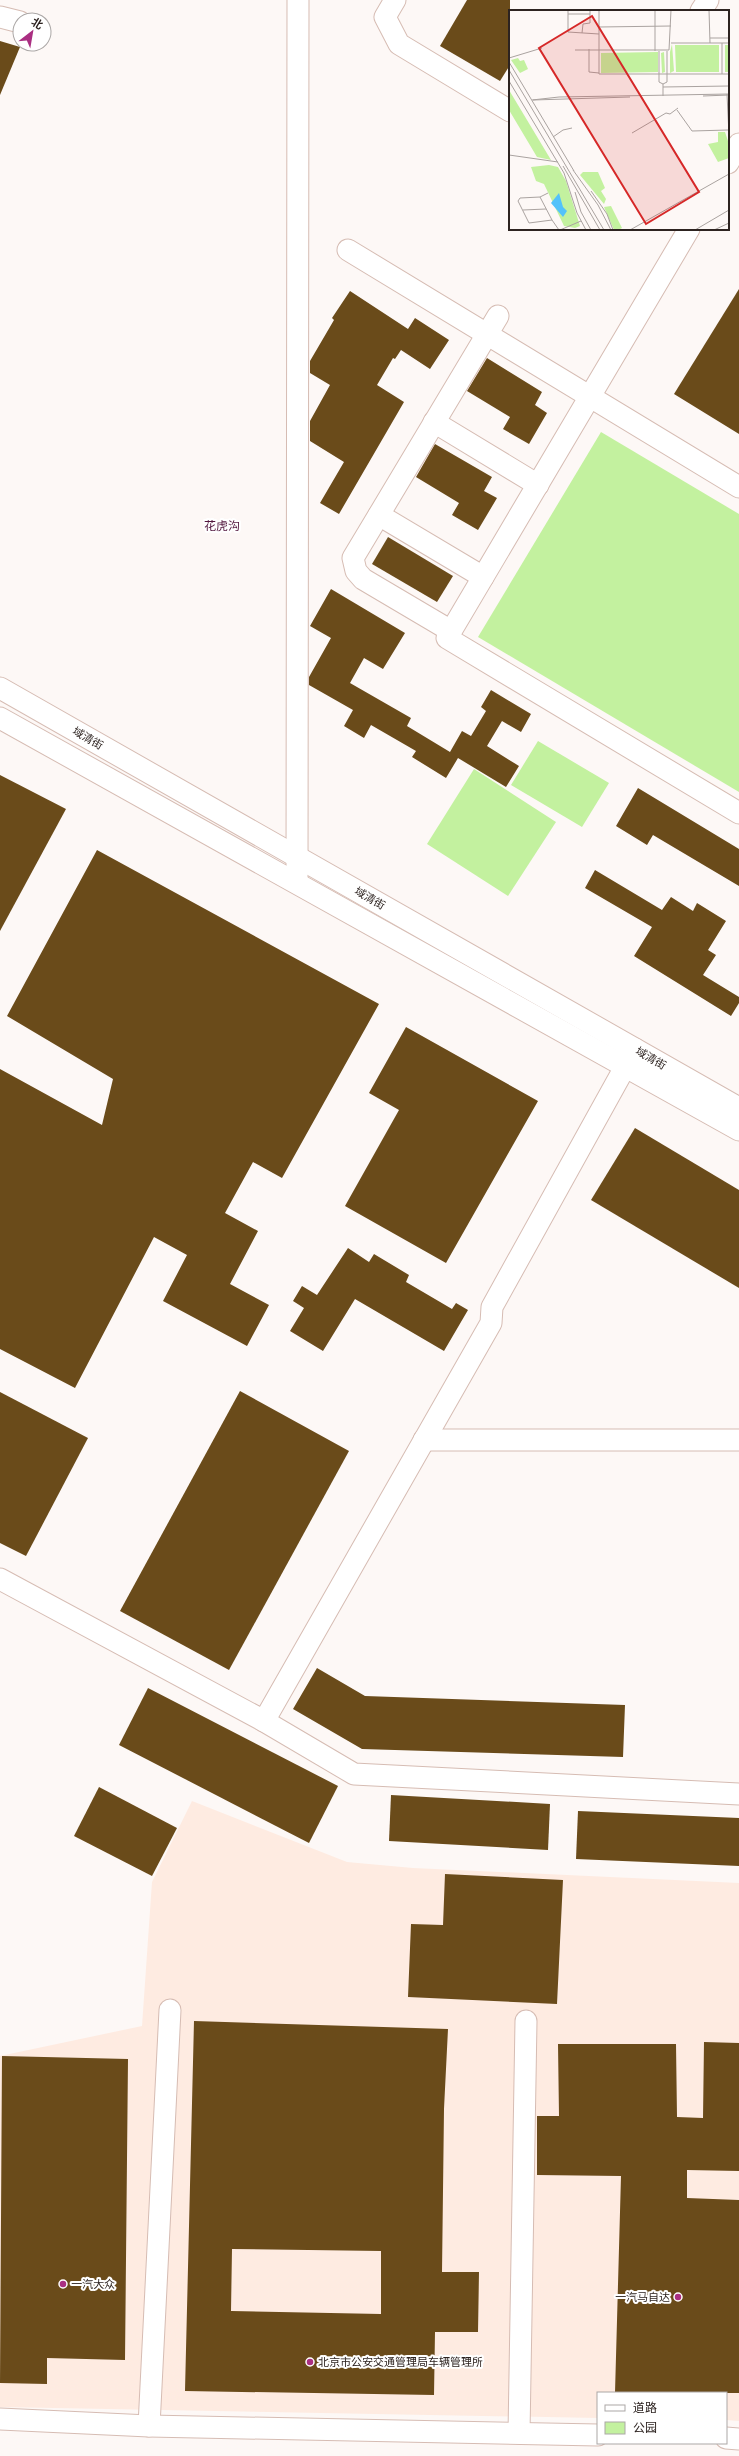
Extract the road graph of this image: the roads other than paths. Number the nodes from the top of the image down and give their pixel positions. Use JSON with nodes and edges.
{"nodes":[{"id":1,"x":298,"y":0,"type":"edge"},
{"id":2,"x":395,"y":0,"type":"edge"},
{"id":3,"x":708,"y":0,"type":"edge"},
{"id":4,"x":702,"y":10,"type":"edge"},
{"id":5,"x":0,"y":17,"type":"edge"},
{"id":6,"x":12,"y":20,"type":"edge"},
{"id":7,"x":509,"y":110,"type":"edge"},
{"id":8,"x":688,"y":230,"type":"edge"},
{"id":9,"x":348,"y":250,"type":"dead end"},
{"id":10,"x":498,"y":316,"type":"dead end"},
{"id":11,"x":487,"y":334,"type":"junction"},
{"id":12,"x":590,"y":397,"type":"junction"},
{"id":13,"x":434,"y":422,"type":"junction"},
{"id":14,"x":538,"y":485,"type":"junction"},
{"id":15,"x":739,"y":487,"type":"edge"},
{"id":16,"x":379,"y":515,"type":"junction"},
{"id":17,"x":483,"y":577,"type":"junction"},
{"id":18,"x":452,"y":631,"type":"junction"},
{"id":19,"x":0,"y":688,"type":"edge"},
{"id":20,"x":0,"y":718,"type":"edge"},
{"id":21,"x":739,"y":813,"type":"edge"},
{"id":22,"x":297,"y":857,"type":"junction"},
{"id":23,"x":297,"y":882,"type":"junction"},
{"id":24,"x":630,"y":1058,"type":"junction"},
{"id":25,"x":739,"y":1108,"type":"edge"},
{"id":26,"x":739,"y":1130,"type":"edge"},
{"id":27,"x":424,"y":1440,"type":"junction"},
{"id":28,"x":739,"y":1440,"type":"edge"},
{"id":29,"x":0,"y":1579,"type":"edge"},
{"id":30,"x":264,"y":1721,"type":"junction"},
{"id":31,"x":739,"y":1794,"type":"edge"},
{"id":32,"x":170,"y":2010,"type":"dead end"},
{"id":33,"x":526,"y":2021,"type":"dead end"},
{"id":34,"x":0,"y":2419,"type":"edge"},
{"id":35,"x":149,"y":2426,"type":"junction"},
{"id":36,"x":518,"y":2433,"type":"junction"},
{"id":37,"x":597,"y":2435,"type":"edge"},
{"id":38,"x":727,"y":2438,"type":"edge"},
{"id":39,"x":739,"y":2439,"type":"edge"}],
"edges":[{"from":1,"to":22,"type":"street"},
{"from":2,"to":7,"type":"street"},
{"from":3,"to":4,"type":"street"},
{"from":5,"to":6,"type":"street"},
{"from":8,"to":12,"type":"street"},
{"from":9,"to":11,"type":"street"},
{"from":10,"to":11,"type":"street"},
{"from":11,"to":12,"type":"street"},
{"from":11,"to":13,"type":"street"},
{"from":12,"to":14,"type":"street"},
{"from":12,"to":15,"type":"street"},
{"from":13,"to":14,"type":"street"},
{"from":13,"to":16,"type":"street"},
{"from":14,"to":17,"type":"street"},
{"from":16,"to":17,"type":"street"},
{"from":16,"to":18,"type":"street"},
{"from":17,"to":18,"type":"street"},
{"from":18,"to":21,"type":"street"},
{"from":19,"to":22,"type":"street","name":"域清街"},
{"from":20,"to":23,"type":"street","name":"域清街"},
{"from":22,"to":23,"type":"street"},
{"from":22,"to":24,"type":"street","name":"域清街"},
{"from":23,"to":24,"type":"street","name":"域清街"},
{"from":24,"to":25,"type":"street","name":"域清街"},
{"from":24,"to":26,"type":"street","name":"域清街"},
{"from":24,"to":27,"type":"street"},
{"from":27,"to":28,"type":"street"},
{"from":27,"to":30,"type":"street"},
{"from":29,"to":30,"type":"street"},
{"from":30,"to":31,"type":"street"},
{"from":32,"to":35,"type":"street"},
{"from":33,"to":36,"type":"street"},
{"from":34,"to":35,"type":"street"},
{"from":35,"to":36,"type":"street"},
{"from":36,"to":37,"type":"street"},
{"from":38,"to":39,"type":"street"}]}
